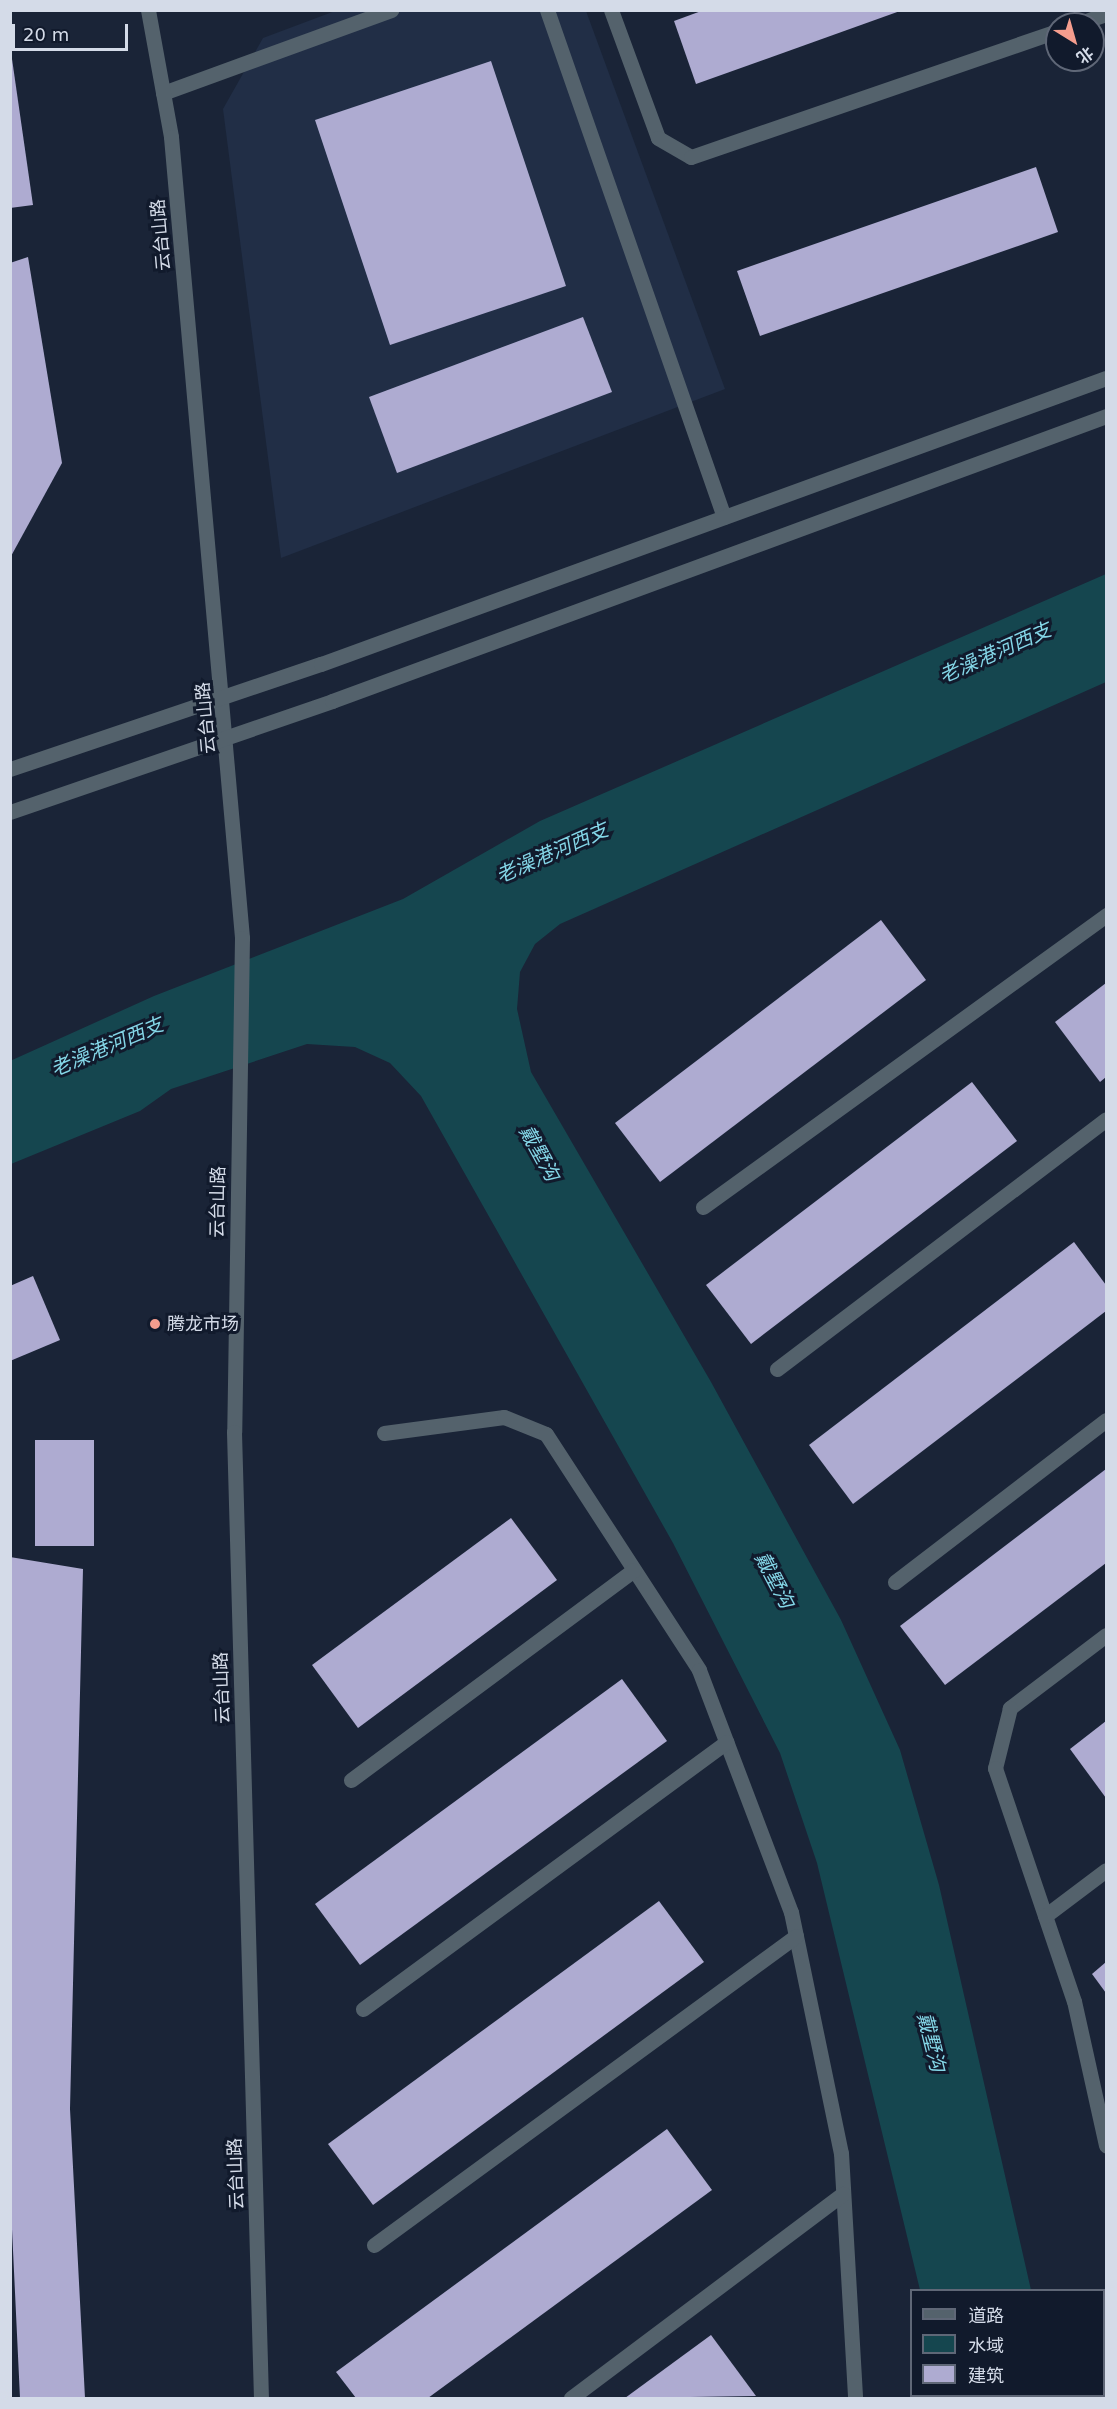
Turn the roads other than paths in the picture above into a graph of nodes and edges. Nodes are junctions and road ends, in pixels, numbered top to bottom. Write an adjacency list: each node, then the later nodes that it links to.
1 (148, 10): 6 (street, 云台山路)
2 (392, 10): 6 (street)
3 (547, 10): 9 (street)
4 (611, 10): 5 (street)
5 (1045, 35)
6 (163, 93): 10 (street, 云台山路)
7 (1107, 378): 9 (street)
8 (1107, 416): 11 (street)
9 (724, 517): 10 (street)
10 (224, 697): 11 (street, 云台山路); 12 (street)
11 (227, 738): 13 (street); 32 (street, 云台山路)
12 (10, 769)
13 (10, 812)
14 (1107, 915): 16 (street)
15 (1107, 1119): 17 (street)
16 (703, 1207)
17 (777, 1369)
18 (1107, 1420): 21 (street)
19 (384, 1434): 20 (street)
20 (634, 1570): 23 (street); 24 (street)
21 (895, 1582)
22 (1107, 1635): 26 (street)
23 (726, 1742): 27 (street); 28 (street)
24 (351, 1780)
25 (1107, 1870): 26 (street)
26 (1045, 1916): 29 (street)
27 (796, 1936): 30 (street); 31 (street)
28 (363, 2008)
29 (1107, 2145)
30 (843, 2193): 33 (street); 34 (street)
31 (374, 2245)
32 (261, 2398)
33 (572, 2398)
34 (855, 2398)

